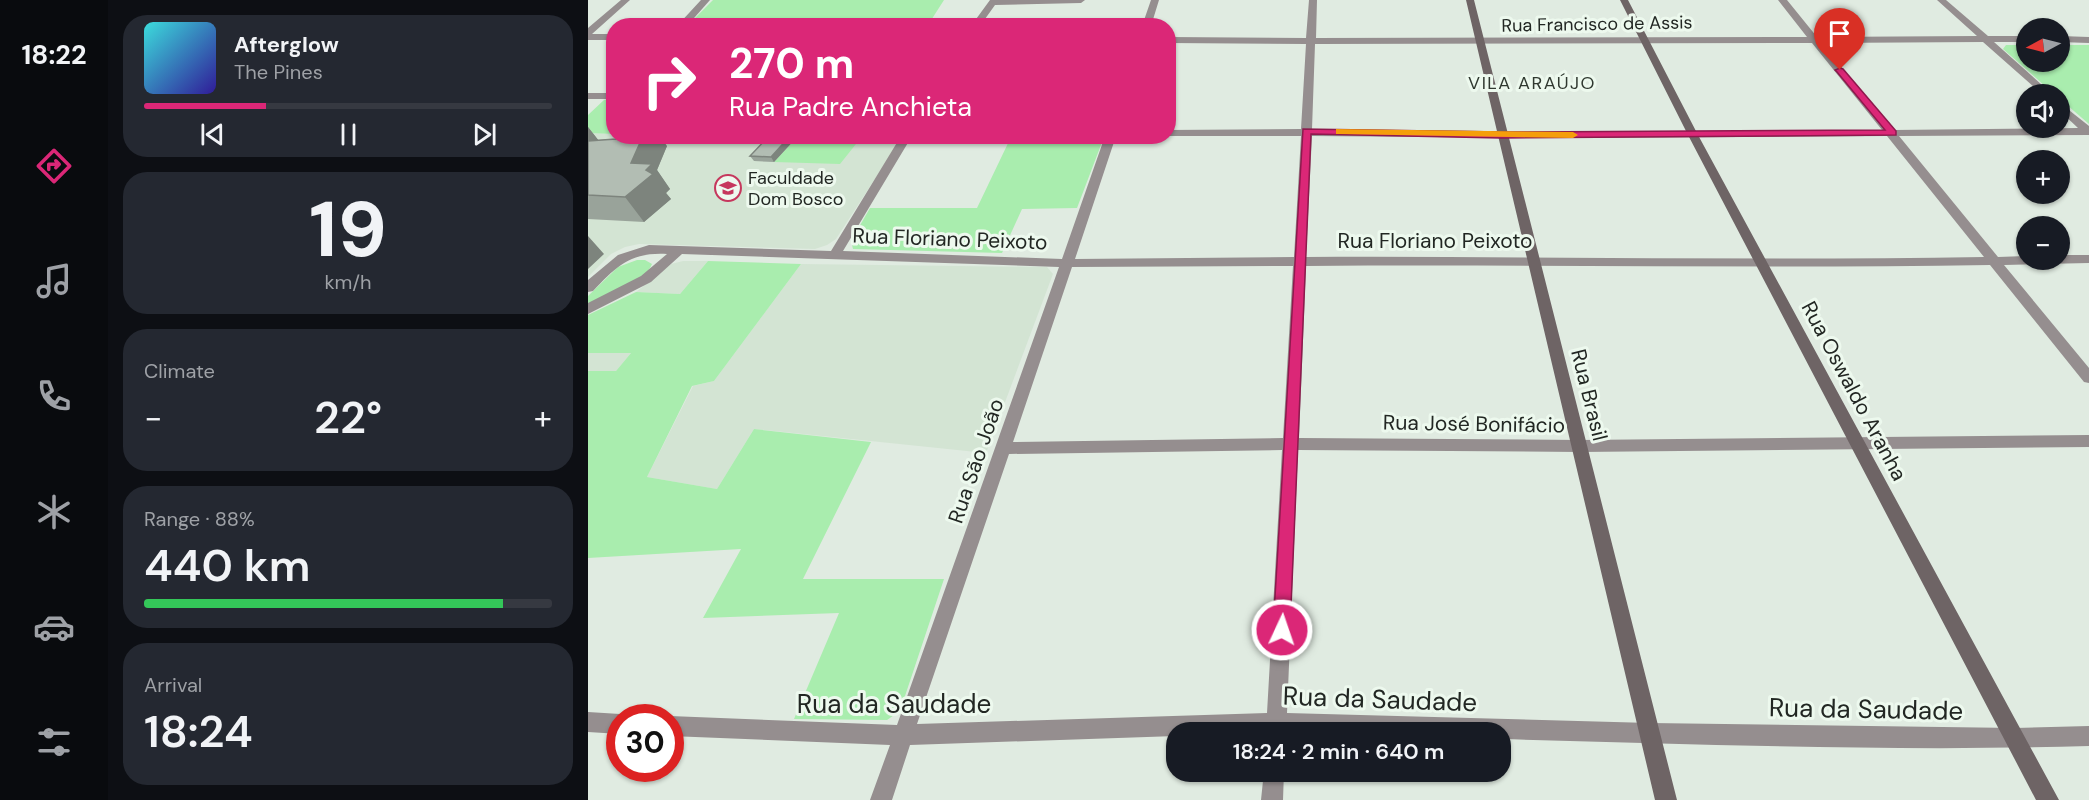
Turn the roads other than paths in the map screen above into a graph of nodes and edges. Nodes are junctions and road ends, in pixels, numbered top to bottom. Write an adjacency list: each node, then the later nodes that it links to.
1 (626, 0): 12 (street)
2 (706, 0): 13 (street)
3 (1081, 0): 10 (street)
4 (1155, 0): 15 (street)
5 (1313, 0): 24 (street)
6 (1470, 0): 26 (street, Rua Brasil)
7 (1624, 0): 18 (street, Rua Oswaldo Aranha)
8 (1782, 0): 19 (street)
9 (1941, 0): 20 (street)
10 (993, 1): 14 (street)
11 (606, 18): 16 (street)
12 (606, 18)
13 (689, 18)
14 (981, 18)
15 (1149, 18)
16 (588, 35): 17 (street)
17 (606, 36)
18 (1644, 39): 19 (street, Rua Francisco de Assis); 26 (street, Rua Francisco de Assis); 36 (street, Rua Oswaldo Aranha)
19 (1813, 39): 20 (street, Rua Francisco de Assis); 34 (street)
20 (1985, 39): 21 (street, Rua Francisco de Assis); 27 (street)
21 (2016, 39)
22 (2070, 39): 25 (street)
23 (1176, 40): 24 (street, Rua Francisco de Assis)
24 (1311, 40): 26 (street, Rua Francisco de Assis); 31 (street)
25 (2089, 40)
26 (1481, 42): 35 (street, Rua Brasil)
27 (2036, 84)
28 (588, 96): 29 (street)
29 (606, 96)
30 (2070, 115): 32 (street)
31 (1307, 131): 33 (street); 35 (street); 45 (street)
32 (2089, 132): 34 (street)
33 (1176, 133)
34 (1892, 133): 36 (street); 44 (street)
35 (1501, 135): 36 (street); 42 (street, Rua Brasil)
36 (1693, 135): 43 (street, Rua Oswaldo Aranha)
37 (902, 144): 40 (street)
38 (1108, 144): 46 (street, Rua São João)
39 (678, 251): 40 (street, Rua Floriano Peixoto); 47 (street, Rua Floriano Peixoto); 48 (street)
40 (835, 255): 46 (street, Rua Floriano Peixoto)
41 (2089, 259): 44 (street, Rua Floriano Peixoto)
42 (1535, 260): 43 (street, Rua Floriano Peixoto); 45 (street, Rua Floriano Peixoto); 53 (street, Rua Brasil)
43 (1761, 261): 44 (street, Rua Floriano Peixoto); 52 (street, Rua Oswaldo Aranha)
44 (1993, 261): 49 (street)
45 (1301, 262): 46 (street, Rua Floriano Peixoto); 51 (street)
46 (1068, 263): 54 (street, Rua São João)
47 (588, 288)
48 (588, 309)
49 (2089, 378)
50 (2089, 441): 52 (street, Rua José Bonifácio)
51 (1292, 444): 53 (street, Rua José Bonifácio); 54 (street, Rua José Bonifácio); 56 (street)
52 (1858, 444): 53 (street, Rua José Bonifácio); 64 (street, Rua Oswaldo Aranha)
53 (1580, 446): 61 (street, Rua Brasil)
54 (1003, 448): 62 (street, Rua São João)
55 (588, 722): 57 (street)
56 (1276, 722)
57 (606, 723)
58 (684, 727): 62 (street, Rua da Saudade)
59 (1166, 729): 62 (street, Rua da Saudade)
60 (1511, 731): 61 (street, Rua da Saudade)
61 (1650, 734): 64 (street, Rua da Saudade); 68 (street, Rua Brasil)
62 (903, 735): 66 (street, Rua São João)
63 (2089, 736): 64 (street, Rua da Saudade)
64 (2015, 738): 69 (street, Rua Oswaldo Aranha)
65 (1273, 782): 67 (street)
66 (881, 800)
67 (1272, 800)
68 (1666, 800)
69 (2048, 800)

